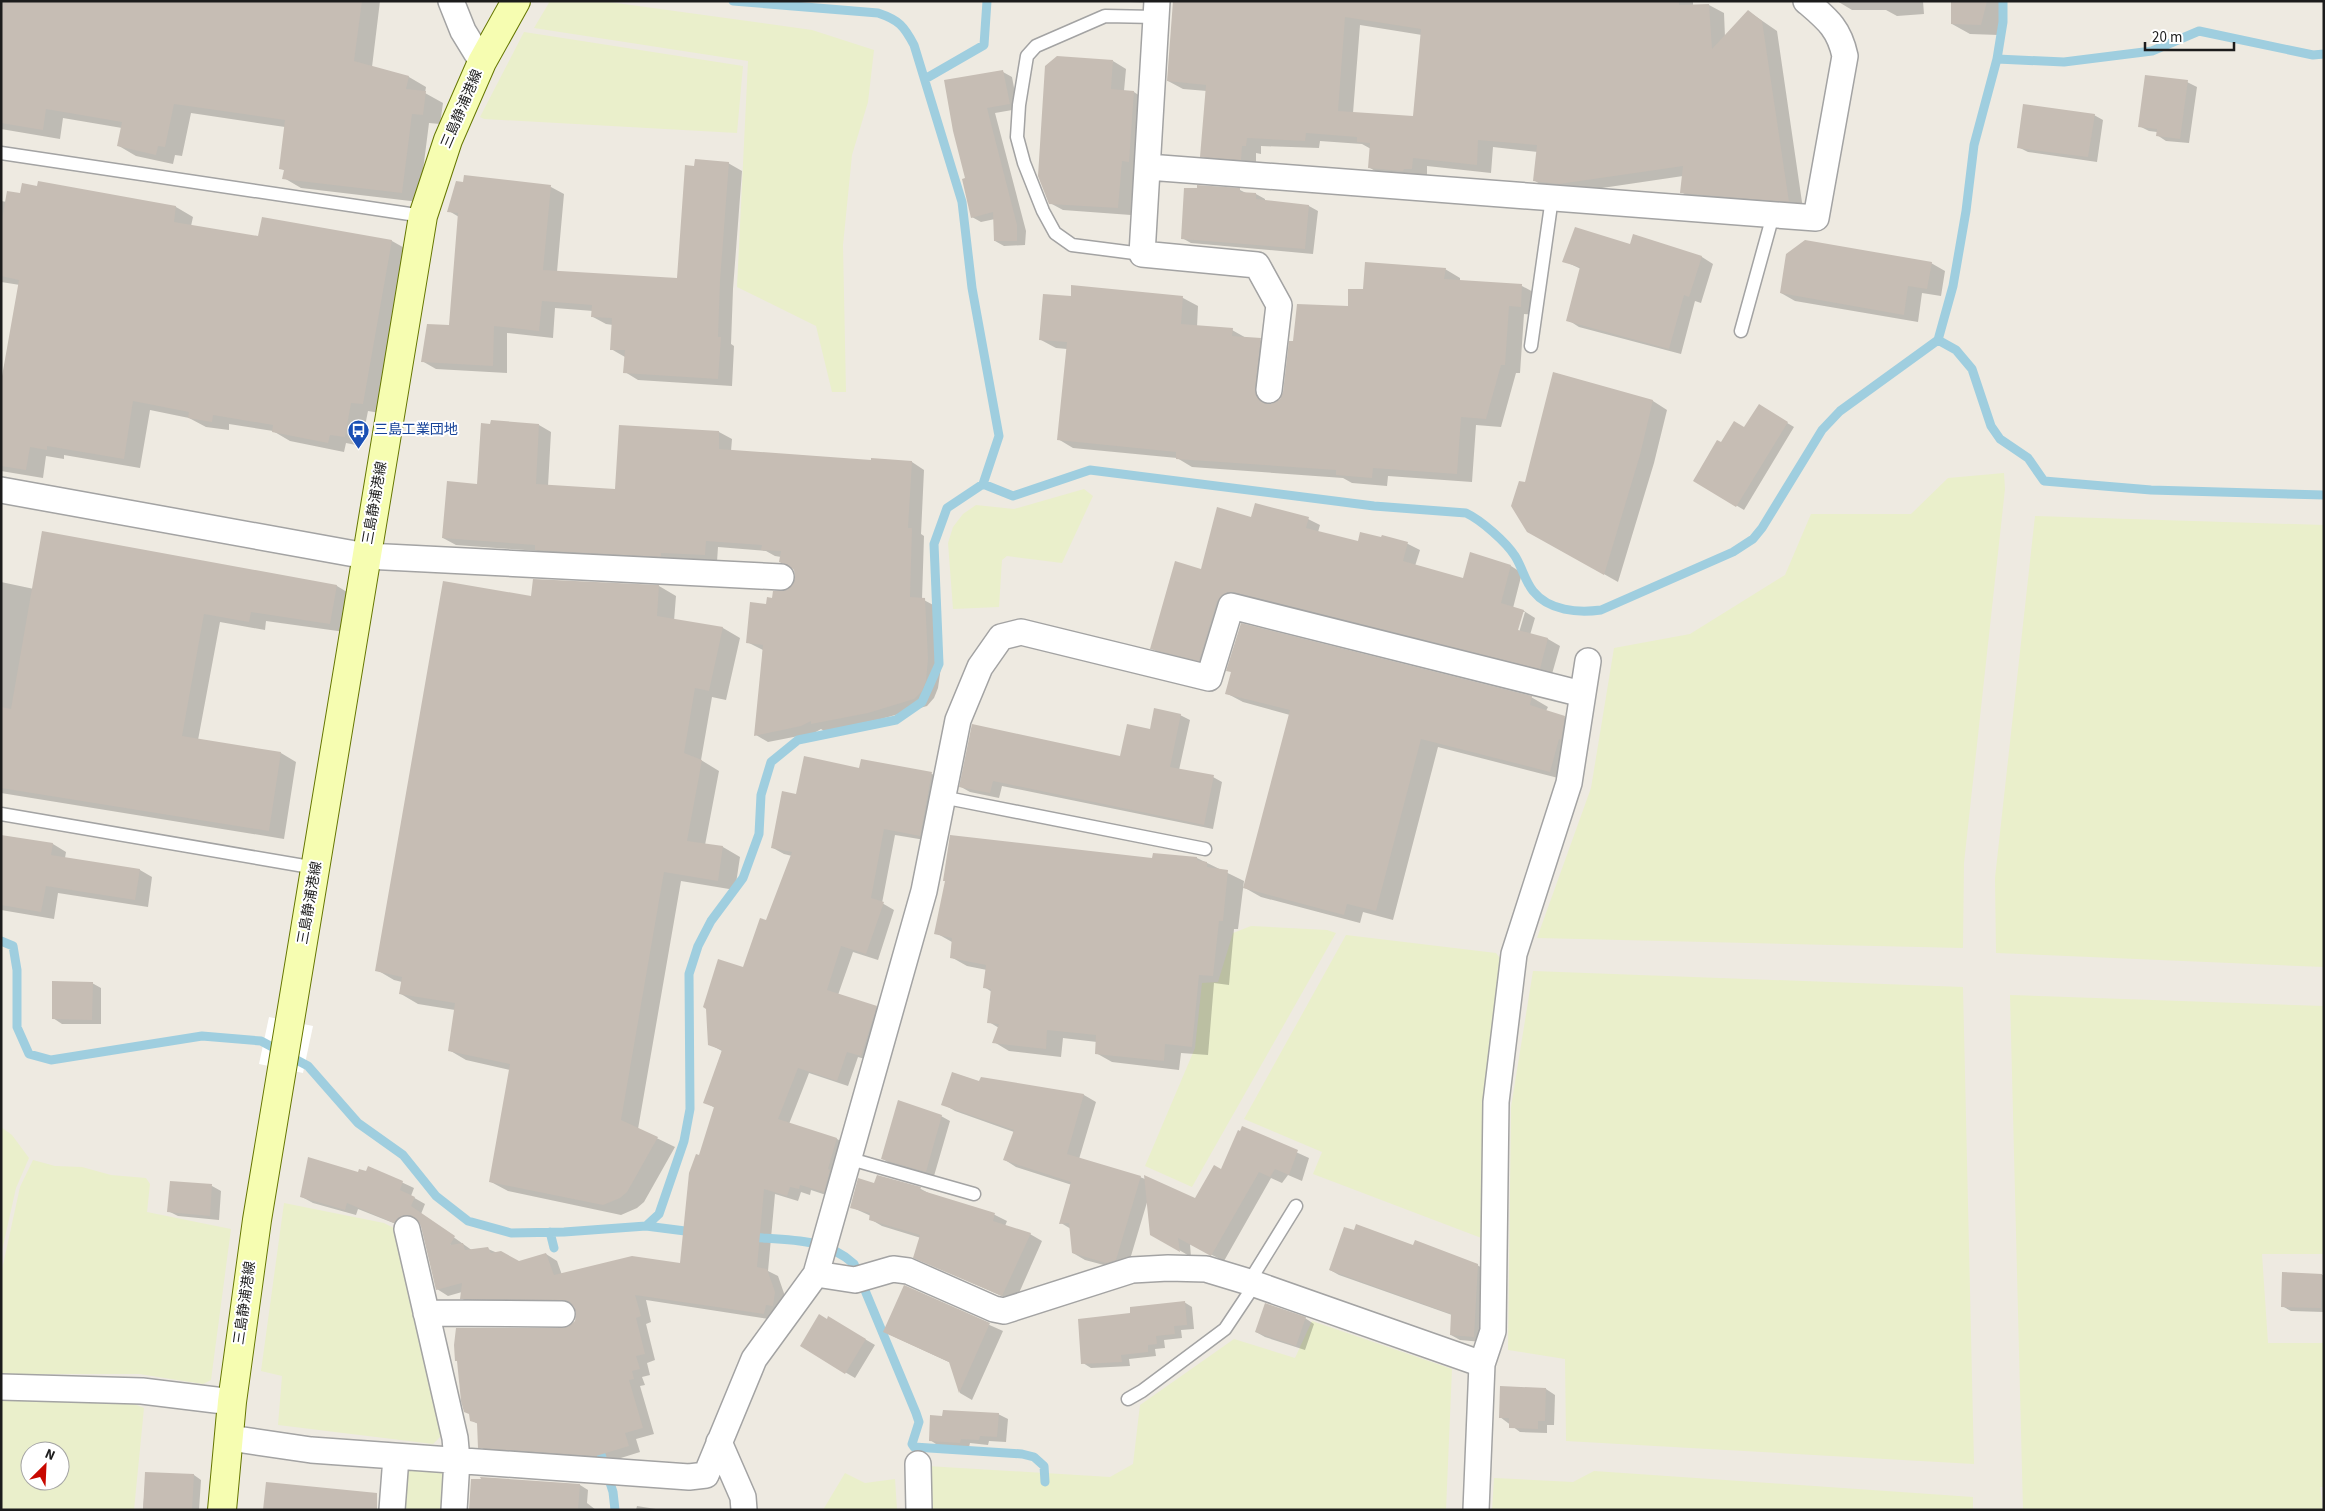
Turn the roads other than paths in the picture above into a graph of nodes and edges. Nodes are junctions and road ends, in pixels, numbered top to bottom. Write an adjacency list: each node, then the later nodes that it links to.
1 (450, 1): 5 (street)
2 (516, 1): 5 (main road, 三島静浦港線)
3 (1806, 1): 9 (street)
4 (1156, 9): 7 (street); 11 (lane)
5 (482, 62): 10 (main road, 三島静浦港線)
6 (1, 153): 10 (lane)
7 (1148, 167): 8 (street); 11 (street)
8 (1552, 198): 9 (street); 13 (lane)
9 (1773, 215): 12 (lane)
10 (423, 216): 16 (main road, 三島静浦港線)
11 (1142, 254): 14 (street)
12 (1741, 331)
13 (1531, 346)
14 (1269, 390)
15 (1, 490): 16 (street)
16 (366, 556): 17 (street); 23 (main road, 三島静浦港線)
17 (781, 578)
18 (1588, 661): 19 (street)
19 (1582, 694): 20 (street); 32 (street)
20 (942, 797): 22 (lane); 24 (street)
21 (1, 814): 23 (lane)
22 (1205, 849)
23 (316, 868): 35 (main road, 三島静浦港線)
24 (847, 1158): 25 (lane); 28 (street)
25 (974, 1194)
26 (1296, 1206): 29 (lane)
27 (407, 1229): 30 (street)
28 (816, 1274): 29 (street); 37 (street)
29 (1252, 1283): 32 (street); 34 (lane)
30 (426, 1313): 31 (street); 39 (street)
31 (562, 1314)
32 (1482, 1364): 46 (street)
33 (1, 1387): 35 (street)
34 (1128, 1399)
35 (232, 1402): 36 (main road, 三島静浦港線)
36 (230, 1438): 38 (street); 41 (main road, 三島静浦港線)
37 (719, 1442): 39 (street); 44 (street)
38 (396, 1457): 39 (street); 42 (street)
39 (457, 1460): 43 (street)
40 (918, 1464): 45 (street)
41 (222, 1510)
42 (392, 1510)
43 (454, 1510)
44 (744, 1510)
45 (918, 1510)
46 (1476, 1510)

